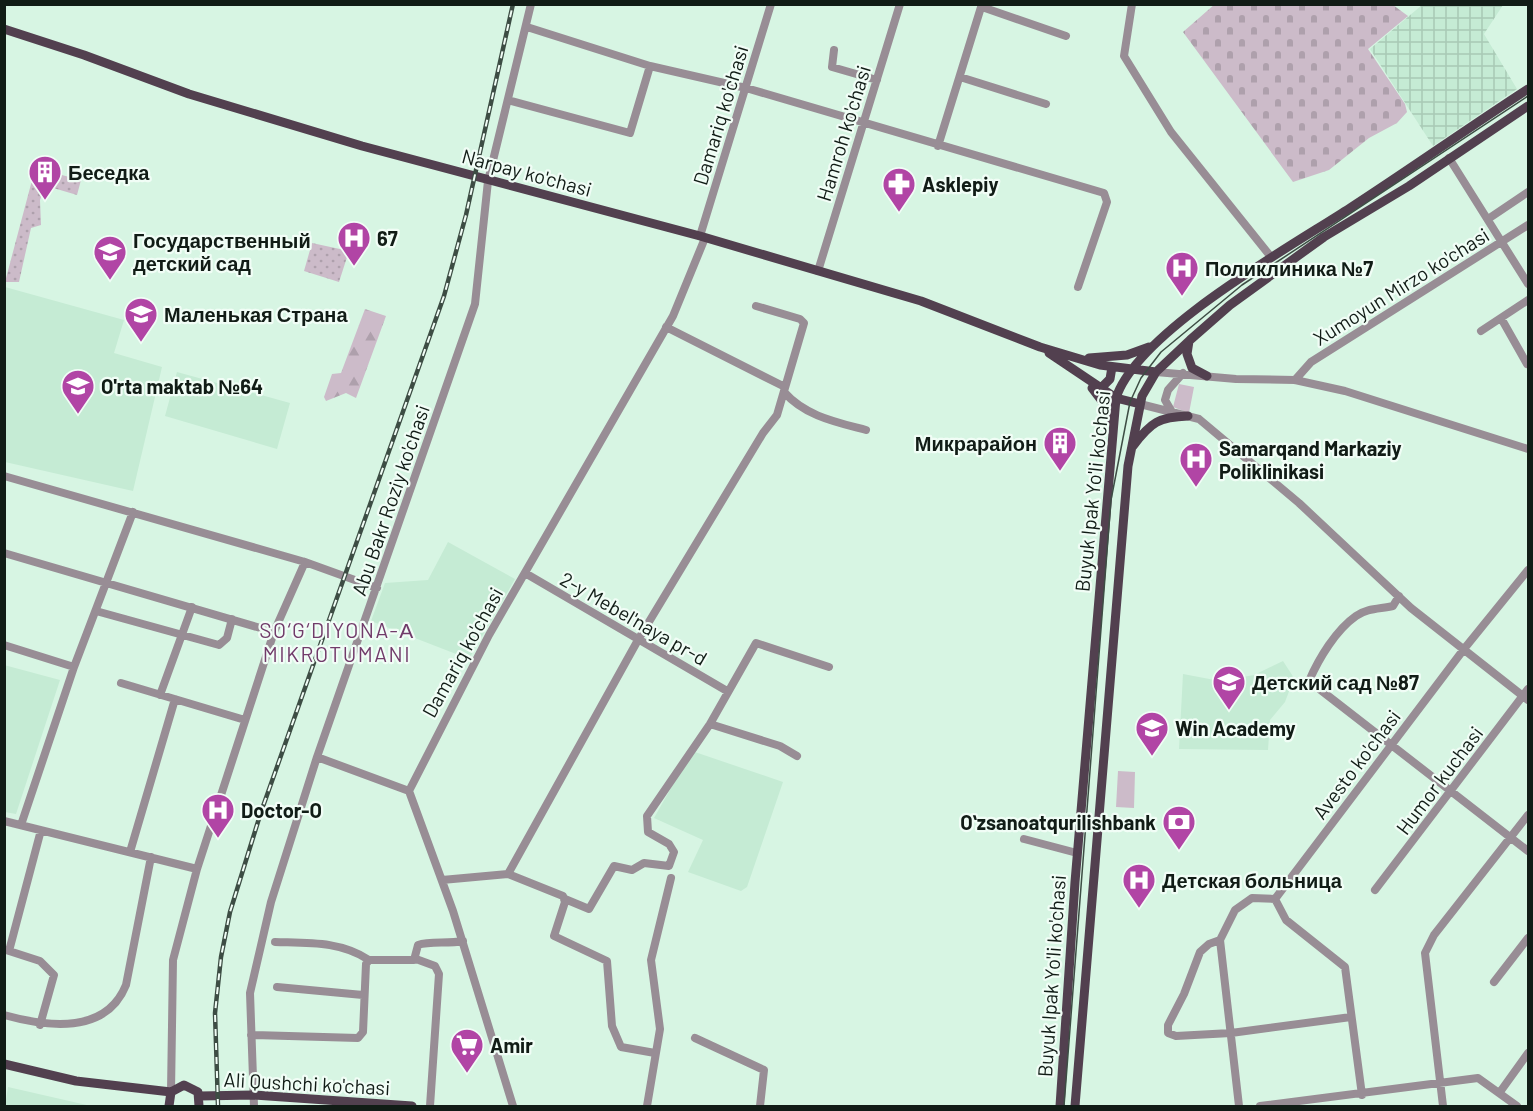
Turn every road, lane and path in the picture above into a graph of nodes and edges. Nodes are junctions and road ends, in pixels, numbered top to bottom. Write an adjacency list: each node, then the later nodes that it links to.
1 (531, 4): 6 (street, Abu Bakr Roziy ko'chasi)
2 (771, 4): 13 (street, Damariq ko'chasi)
3 (900, 4): 12 (street, Hamroh ko'chasi)
4 (1131, 4): 27 (street)
5 (982, 6): 8 (street); 11 (street)
6 (526, 27): 10 (street); 15 (street, Abu Bakr Roziy ko'chasi)
7 (4, 29): 21 (main road, Narpay ko'chasi)
8 (1066, 36)
9 (834, 50): 12 (street)
10 (650, 66): 13 (street); 15 (street)
11 (960, 77): 16 (street); 19 (street)
12 (877, 80): 18 (street, Hamroh ko'chasi)
13 (746, 88): 18 (street); 25 (street, Damariq ko'chasi)
14 (1528, 88): 27 (main road, Buyuk Ipak Yo'li ko'chasi)
15 (508, 100): 21 (street, Abu Bakr Roziy ko'chasi)
16 (1046, 104)
17 (1528, 106): 20 (main road, Buyuk Ipak Yo'li ko'chasi)
18 (864, 121): 19 (street); 28 (street, Hamroh ko'chasi)
19 (938, 146): 30 (street)
20 (1449, 158): 23 (street); 36 (main road, Buyuk Ipak Yo'li ko'chasi)
21 (488, 181): 25 (main road, Narpay ko'chasi); 65 (street, Abu Bakr Roziy ko'chasi)
22 (1528, 192): 23 (street)
23 (1488, 219): 26 (street)
24 (1528, 225): 26 (street, Xumoyun Mirzo ko'chasi)
25 (702, 237): 28 (main road, Narpay ko'chasi); 34 (street, Damariq ko'chasi)
26 (1502, 242): 29 (street); 47 (street, Xumoyun Mirzo ko'chasi)
27 (1271, 257): 37 (main road, Buyuk Ipak Yo'li ko'chasi)
28 (818, 271): 38 (main road, Narpay ko'chasi)
29 (1528, 284)
30 (1078, 287)
31 (1528, 300): 33 (street)
32 (756, 306): 49 (street)
33 (1501, 318): 35 (street); 40 (street)
34 (666, 327): 49 (street); 63 (street, Damariq ko'chasi)
35 (1481, 331)
36 (1190, 340): 43 (main road, Buyuk Ipak Yo'li ko'chasi); 46 (main road)
37 (1156, 344): 39 (main road); 42 (main road, Buyuk Ipak Yo'li ko'chasi)
38 (1040, 347): 39 (main road, Narpay ko'chasi); 44 (main road, Narpay ko'chasi)
39 (1075, 358): 41 (main road, Narpay ko'chasi)
40 (1527, 364)
41 (1112, 367): 42 (main road, Narpay ko'chasi); 48 (main road)
42 (1130, 370): 43 (main road, Narpay ko'chasi); 50 (main road, Buyuk Ipak Yo'li ko'chasi)
43 (1156, 372): 45 (street); 51 (main road, Buyuk Ipak Yo'li ko'chasi)
44 (1077, 373): 48 (main road, Narpay ko'chasi); 54 (main road)
45 (1183, 373): 46 (street); 52 (street)
46 (1207, 376): 47 (street)
47 (1295, 380): 57 (street)
48 (1100, 389): 50 (main road, Narpay ko'chasi)
49 (784, 390): 55 (street); 72 (street)
50 (1116, 399): 51 (main road, Narpay ko'chasi); 54 (main road, Buyuk Ipak Yo'li ko'chasi)
51 (1140, 404): 52 (street); 56 (main road, Buyuk Ipak Yo'li ko'chasi)
52 (1172, 412): 53 (street)
53 (1188, 416): 56 (main road); 66 (street)
54 (1113, 427): 97 (main road, Buyuk Ipak Yo'li ko'chasi)
55 (866, 430)
56 (1132, 447): 139 (main road, Buyuk Ipak Yo'li ko'chasi)
57 (1528, 449)
58 (4, 476): 59 (street)
59 (133, 512): 61 (street); 64 (street)
60 (4, 553): 64 (street)
61 (305, 562): 65 (street); 70 (street)
62 (1528, 570): 74 (street, Avesto ko'chasi)
63 (525, 573): 72 (street, 2-y Mebel'naya pr-d); 87 (street, Damariq ko'chasi)
64 (108, 582): 67 (street); 68 (street)
65 (377, 588): 86 (street, Abu Bakr Roziy ko'chasi)
66 (1399, 596): 74 (street); 84 (street)
67 (192, 607): 69 (street); 71 (street)
68 (96, 611): 71 (street); 76 (street)
69 (231, 619): 70 (street); 71 (street)
70 (274, 632): 82 (street)
71 (182, 635): 79 (street)
72 (638, 640): 78 (street, 2-y Mebel'naya pr-d); 100 (street)
73 (4, 645): 76 (street)
74 (1464, 649): 80 (street); 84 (street, Avesto ko'chasi)
75 (829, 666): 78 (street)
76 (74, 667): 91 (street)
77 (121, 683): 79 (street)
78 (727, 691): 83 (street)
79 (160, 694): 81 (street)
80 (1527, 695): 88 (street, Humor kuchasi)
81 (175, 699): 82 (street); 95 (street)
82 (245, 720): 99 (street)
83 (710, 724): 85 (street); 104 (street)
84 (1392, 744): 88 (street); 105 (street, Avesto ko'chasi)
85 (797, 756)
86 (316, 757): 87 (street); 120 (street, Abu Bakr Roziy ko'chasi)
87 (409, 791): 102 (street)
88 (1450, 792): 93 (street); 103 (street, Humor kuchasi)
89 (1528, 815): 93 (street)
90 (4, 821): 91 (street)
91 (21, 825): 92 (street)
92 (41, 830): 95 (street); 110 (street)
93 (1511, 837): 96 (street); 125 (street)
94 (1024, 839): 97 (street)
95 (130, 852): 98 (street)
96 (1528, 852)
97 (1077, 853): 138 (main road, Buyuk Ipak Yo'li ko'chasi)
98 (151, 857): 99 (street); 118 (street)
99 (197, 869): 126 (street)
100 (508, 874): 102 (street); 104 (street)
101 (672, 878): 122 (street)
102 (442, 880): 108 (street)
103 (1375, 890)
104 (565, 899): 122 (street)
105 (1275, 899): 107 (street); 117 (street)
106 (1528, 938): 113 (street)
107 (1220, 940): 119 (street); 119 (street)
108 (463, 941): 111 (street); 135 (street)
109 (275, 942): 112 (street)
110 (7, 951): 118 (street)
111 (416, 959): 112 (street); 134 (street)
112 (369, 960): 115 (street)
113 (1494, 982)
114 (277, 987): 115 (street)
115 (363, 995): 120 (street)
116 (4, 1015): 118 (street)
117 (1351, 1017): 119 (street); 129 (street)
118 (40, 1025)
119 (1231, 1033): 140 (street)
120 (251, 1035): 128 (street, Abu Bakr Roziy ko'chasi)
121 (695, 1038): 137 (street)
122 (655, 1053): 136 (street)
123 (1528, 1053): 127 (street)
124 (4, 1064): 126 (main road, Ali Qushchi ko'chasi)
125 (1440, 1083): 127 (street); 129 (street); 142 (street)
126 (171, 1092): 130 (main road, Ali Qushchi ko'chasi); 131 (main road)
127 (1500, 1092): 143 (street)
128 (253, 1095): 130 (main road, Ali Qushchi ko'chasi); 132 (street, Abu Bakr Roziy ko'chasi); 133 (main road, Ali Qushchi ko'chasi)
129 (1362, 1095): 141 (street)
130 (199, 1101)
131 (169, 1107)
132 (254, 1107)
133 (412, 1107)
134 (430, 1107)
135 (513, 1107)
136 (647, 1107)
137 (760, 1107)
138 (1060, 1107)
139 (1075, 1107)
140 (1239, 1107)
141 (1260, 1107)
142 (1443, 1107)
143 (1517, 1107)

